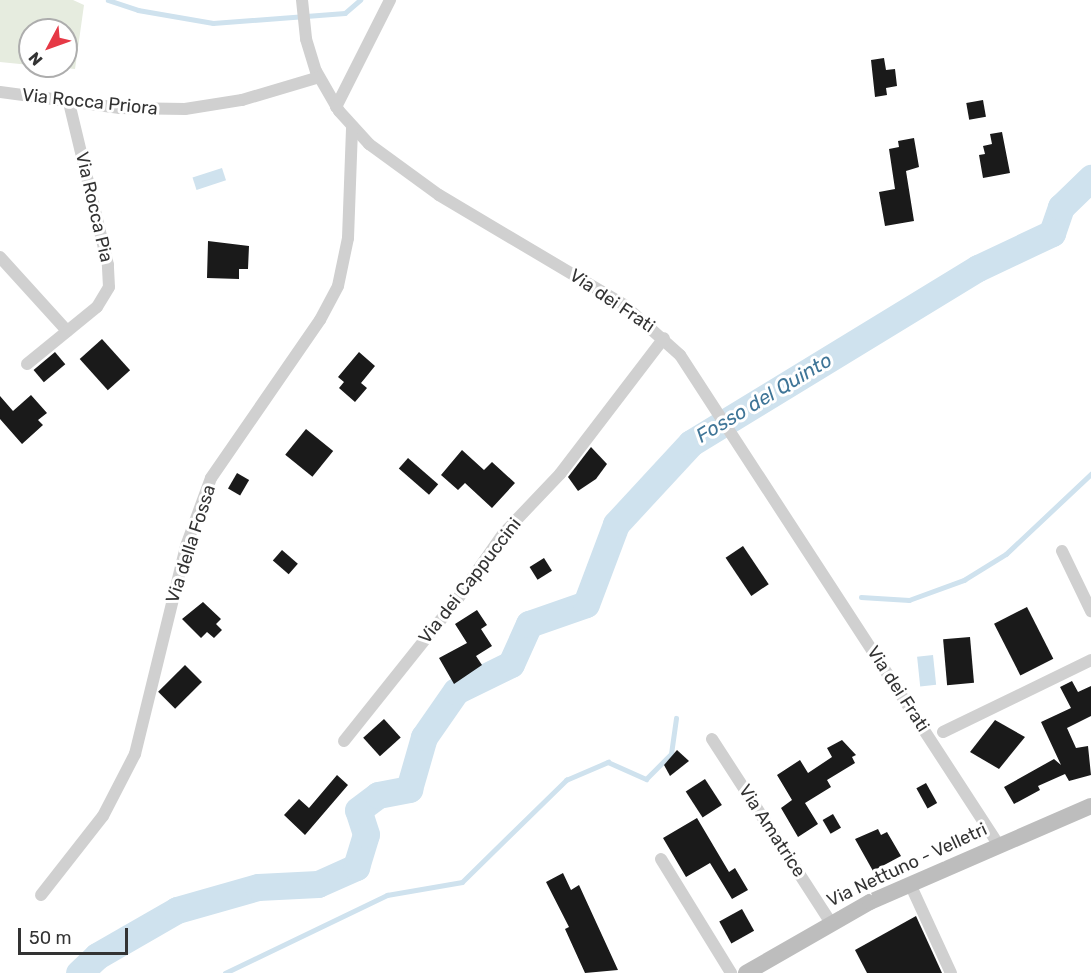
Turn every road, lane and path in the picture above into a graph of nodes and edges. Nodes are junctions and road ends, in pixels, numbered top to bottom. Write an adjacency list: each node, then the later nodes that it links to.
1 (302, 0): 3 (street, Via dei Frati)
2 (390, 0): 6 (street)
3 (319, 77): 5 (street, Via Rocca Priora); 6 (street, Via dei Frati)
4 (0, 92): 5 (street, Via Rocca Priora)
5 (69, 102): 9 (street, Via Rocca Pia)
6 (336, 106): 7 (street, Via dei Frati)
7 (352, 127): 10 (street, Via dei Frati); 22 (street, Via della Fossa)
8 (0, 257): 9 (street)
9 (68, 331): 11 (street, Via Rocca Pia)
10 (664, 338): 17 (street, Via dei Cappuccini); 19 (street, Via dei Frati)
11 (27, 364)
12 (1062, 551): 13 (street)
13 (1091, 611)
14 (1091, 660): 15 (street)
15 (943, 732)
16 (712, 739): 23 (street, Via Amatrice)
17 (344, 741)
18 (1091, 806): 19 (main road, Via Nettuno - Velletri)
19 (998, 844): 21 (main road, Via Nettuno - Velletri)
20 (661, 860): 24 (street)
21 (910, 884): 23 (main road, Via Nettuno - Velletri); 26 (street)
22 (41, 896)
23 (831, 922): 25 (main road, Via Nettuno - Velletri)
24 (731, 973)
25 (746, 973)
26 (951, 973)

